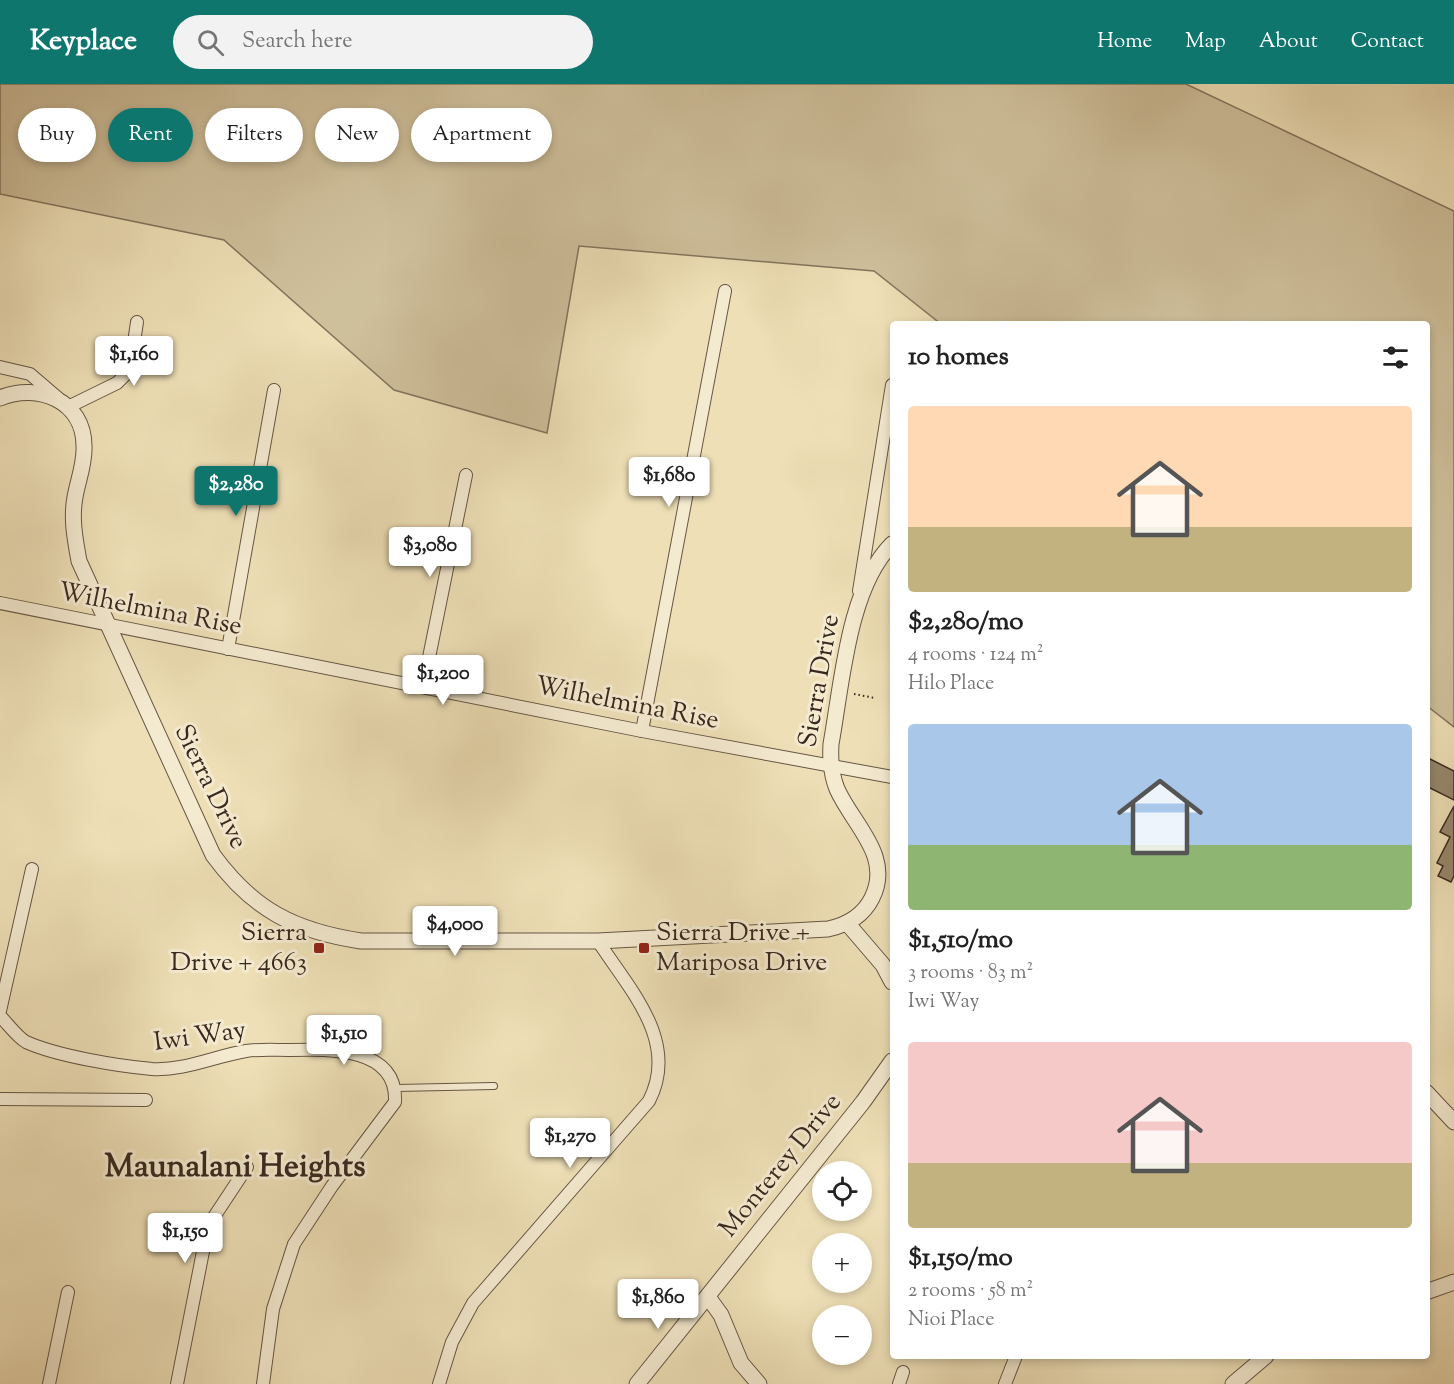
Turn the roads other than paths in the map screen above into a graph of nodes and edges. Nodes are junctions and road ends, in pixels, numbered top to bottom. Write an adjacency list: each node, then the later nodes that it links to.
1 (725, 291): 15 (street)
2 (137, 322): 7 (street)
3 (0, 367): 7 (street)
4 (274, 390): 13 (street)
5 (890, 397): 11 (street)
6 (0, 398): 7 (street)
7 (65, 404): 12 (street, Sierra Drive)
8 (466, 475): 14 (street)
9 (890, 547): 11 (street, Sierra Drive)
10 (0, 603): 12 (street, Wilhelmina Rise)
11 (854, 622): 16 (street, Sierra Drive)
12 (107, 625): 13 (street, Wilhelmina Rise); 20 (street, Sierra Drive)
13 (228, 649): 14 (street, Wilhelmina Rise)
14 (423, 687): 15 (street, Wilhelmina Rise)
15 (642, 731): 16 (street, Wilhelmina Rise)
16 (830, 764): 17 (street, Wilhelmina Rise); 19 (street, Sierra Drive)
17 (890, 777)
18 (32, 869): 22 (street)
19 (847, 923): 20 (street, Sierra Drive); 21 (street)
20 (598, 941): 42 (street)
21 (890, 978)
22 (0, 1011)
23 (0, 1016): 26 (street, Iwi Way)
24 (890, 1064): 35 (street, Monterey Drive)
25 (494, 1086): 26 (lane)
26 (396, 1088): 41 (street)
27 (1430, 1096): 30 (street)
28 (0, 1099): 29 (street)
29 (147, 1100)
30 (1454, 1122)
31 (247, 1167): 40 (street)
32 (1454, 1282): 33 (street)
33 (1430, 1291)
34 (68, 1292): 39 (street)
35 (708, 1297): 43 (street, Monterey Drive); 44 (street)
36 (1015, 1359): 46 (street)
37 (1262, 1359): 47 (street)
38 (903, 1371): 45 (street)
39 (49, 1384)
40 (177, 1384)
41 (263, 1384)
42 (439, 1384)
43 (637, 1384)
44 (759, 1384)
45 (899, 1384)
46 (1005, 1384)
47 (1233, 1384)

